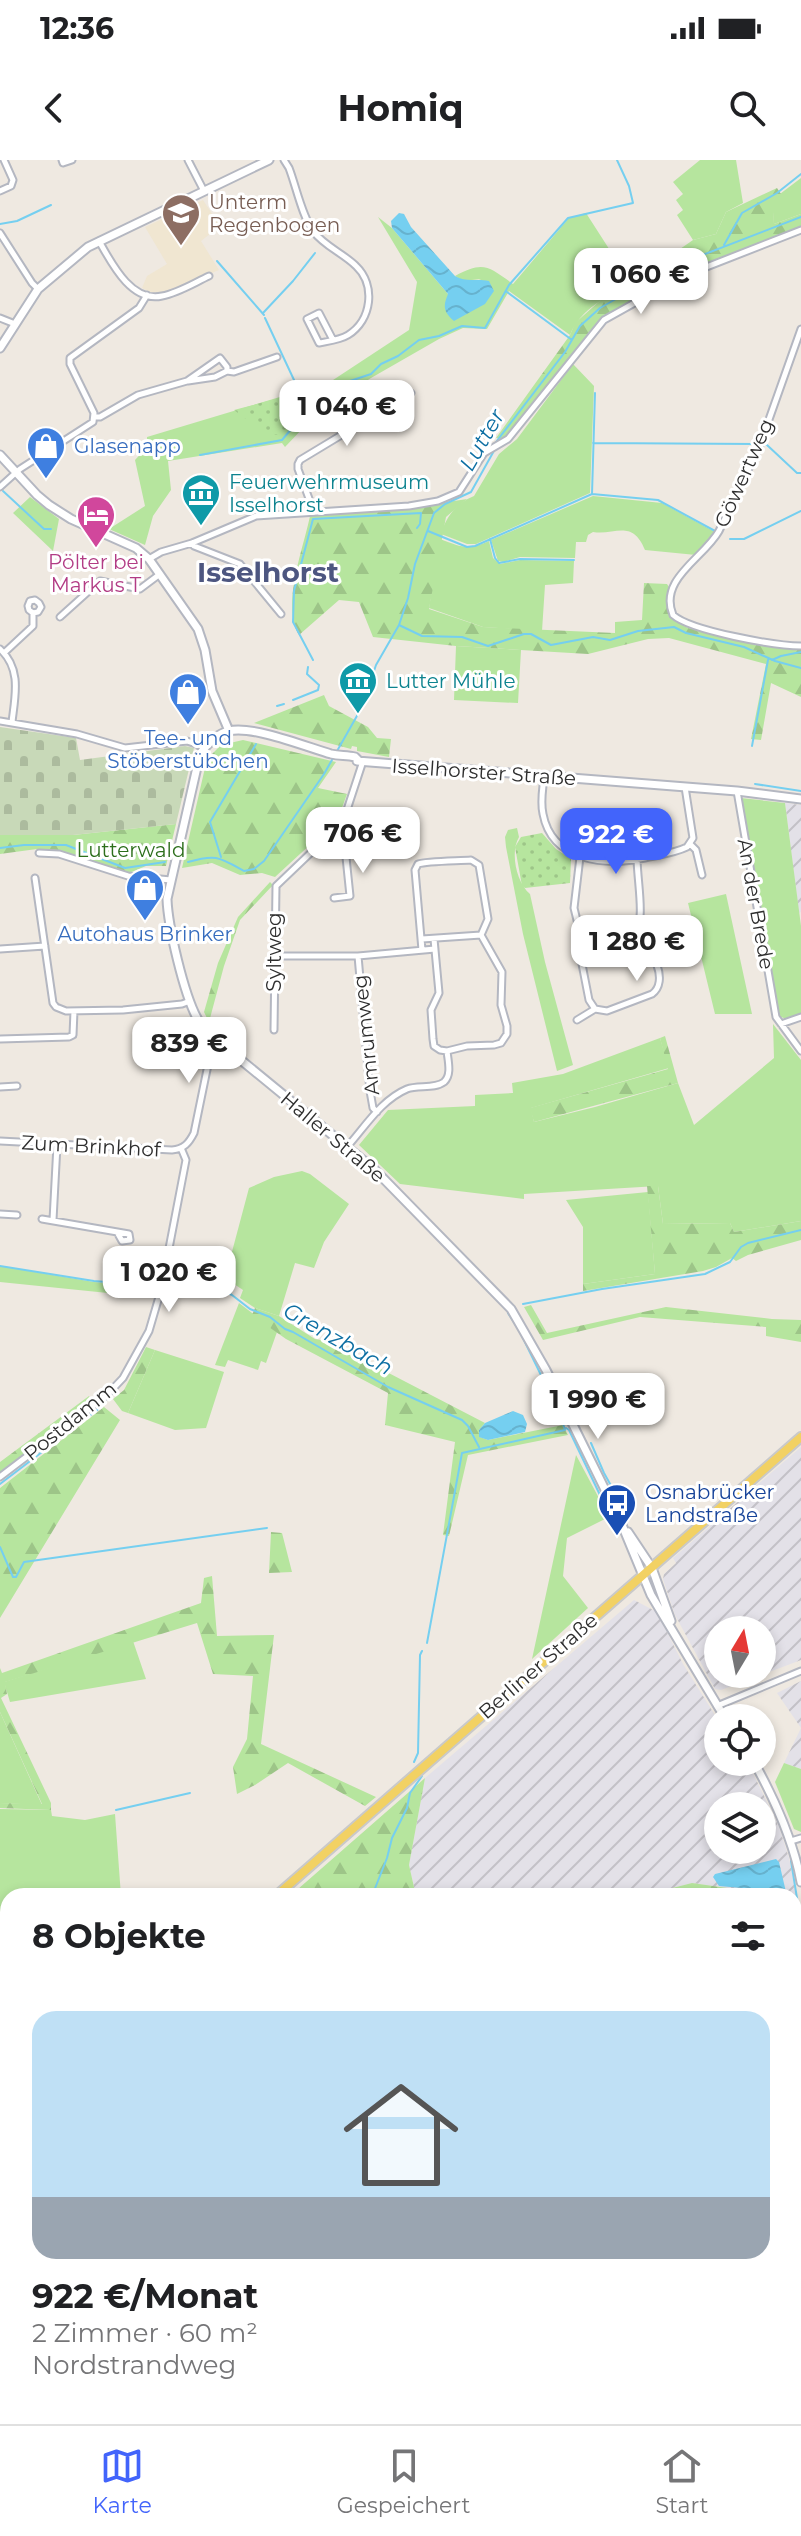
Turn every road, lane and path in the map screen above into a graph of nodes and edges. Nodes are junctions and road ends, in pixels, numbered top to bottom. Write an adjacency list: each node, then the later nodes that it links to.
1 (4, 160): 7 (street)
2 (62, 160): 3 (street)
3 (72, 160)
4 (188, 160): 8 (street)
5 (269, 160): 8 (street)
6 (284, 160): 18 (street)
7 (0, 191)
8 (204, 191): 11 (street)
9 (801, 230): 28 (street)
10 (0, 233): 13 (street)
11 (99, 241): 13 (street); 14 (street)
12 (209, 276): 14 (street)
13 (38, 289): 16 (street)
14 (147, 295): 24 (street)
15 (0, 318): 16 (street)
16 (15, 324): 19 (street)
17 (801, 329): 35 (street, Göwertweg)
18 (333, 340): 18 (street)
19 (0, 348)
20 (277, 357): 21 (street)
21 (227, 371): 22 (street); 22 (street)
22 (187, 381): 24 (street)
23 (411, 393): 28 (street)
24 (95, 417): 26 (street)
25 (0, 455): 26 (street)
26 (15, 472): 27 (street); 30 (street)
27 (0, 487)
28 (314, 512): 29 (street)
29 (192, 543): 30 (street); 33 (street)
30 (149, 559): 31 (street)
31 (160, 574): 34 (street); 39 (street)
32 (33, 613): 36 (street)
33 (281, 614)
34 (60, 617)
35 (801, 646)
36 (2, 651): 38 (street)
37 (0, 721): 38 (street)
38 (12, 722): 40 (street)
39 (229, 731): 40 (street); 41 (street, Isselhorster Straße)
40 (205, 747): 53 (street, Haller Straße)
41 (360, 761): 42 (street, Isselhorster Straße); 46 (street, Syltweg)
42 (544, 776): 43 (street, Isselhorster Straße); 49 (street)
43 (685, 787): 44 (street, Isselhorster Straße); 47 (street)
44 (737, 791): 45 (street, Isselhorster Straße); 71 (street, An der Brede)
45 (801, 799)
46 (337, 829): 54 (street); 64 (street, Syltweg)
47 (690, 844): 50 (street); 51 (street)
48 (39, 853): 53 (street)
49 (580, 857): 50 (street); 62 (street)
50 (637, 859): 58 (street)
51 (702, 875)
52 (35, 878): 59 (street)
53 (171, 880): 66 (street, Haller Straße)
54 (334, 898)
55 (481, 935): 56 (street); 57 (street); 75 (street)
56 (422, 939): 57 (street); 63 (street)
57 (434, 939): 61 (street)
58 (635, 942): 62 (street); 67 (street)
59 (45, 946): 60 (street); 68 (street)
60 (0, 949)
61 (435, 949): 63 (street); 75 (street)
62 (584, 949): 67 (street)
63 (422, 950): 65 (street)
64 (275, 956): 65 (street); 72 (street, Syltweg)
65 (358, 956): 79 (street, Amrumweg)
66 (190, 1001): 68 (street); 74 (street, Haller Straße)
67 (595, 1009): 70 (street)
68 (74, 1011): 73 (street)
69 (801, 1017): 71 (street)
70 (577, 1020)
71 (781, 1024): 76 (street)
72 (274, 1030)
73 (0, 1039)
74 (219, 1042): 82 (street, Postdamm); 83 (street, Haller Straße)
75 (447, 1051): 79 (street)
76 (801, 1051)
77 (17, 1086): 78 (street)
78 (0, 1087)
79 (377, 1112): 83 (street, Amrumweg)
80 (0, 1141): 81 (street, Zum Brinkhof)
81 (57, 1145): 82 (street, Zum Brinkhof); 87 (street)
82 (181, 1148): 90 (street, Postdamm)
83 (347, 1148): 91 (street, Haller Straße)
84 (0, 1214): 85 (street)
85 (17, 1215)
86 (42, 1219): 87 (street)
87 (53, 1220): 88 (street)
88 (116, 1231)
89 (801, 1437): 92 (main road, Berliner Straße)
90 (0, 1477)
91 (620, 1520): 92 (street, Haller Straße); 93 (street, Haller Straße)
92 (652, 1568): 93 (main road, Berliner Straße); 94 (street)
93 (642, 1577): 94 (street); 102 (main road, Berliner Straße)
94 (680, 1644): 96 (street)
95 (801, 1671): 97 (street)
96 (716, 1704)
97 (722, 1704)
98 (762, 1776): 100 (street)
99 (801, 1838): 100 (street)
100 (791, 1841): 101 (street)
101 (801, 1882)
102 (285, 1888)

